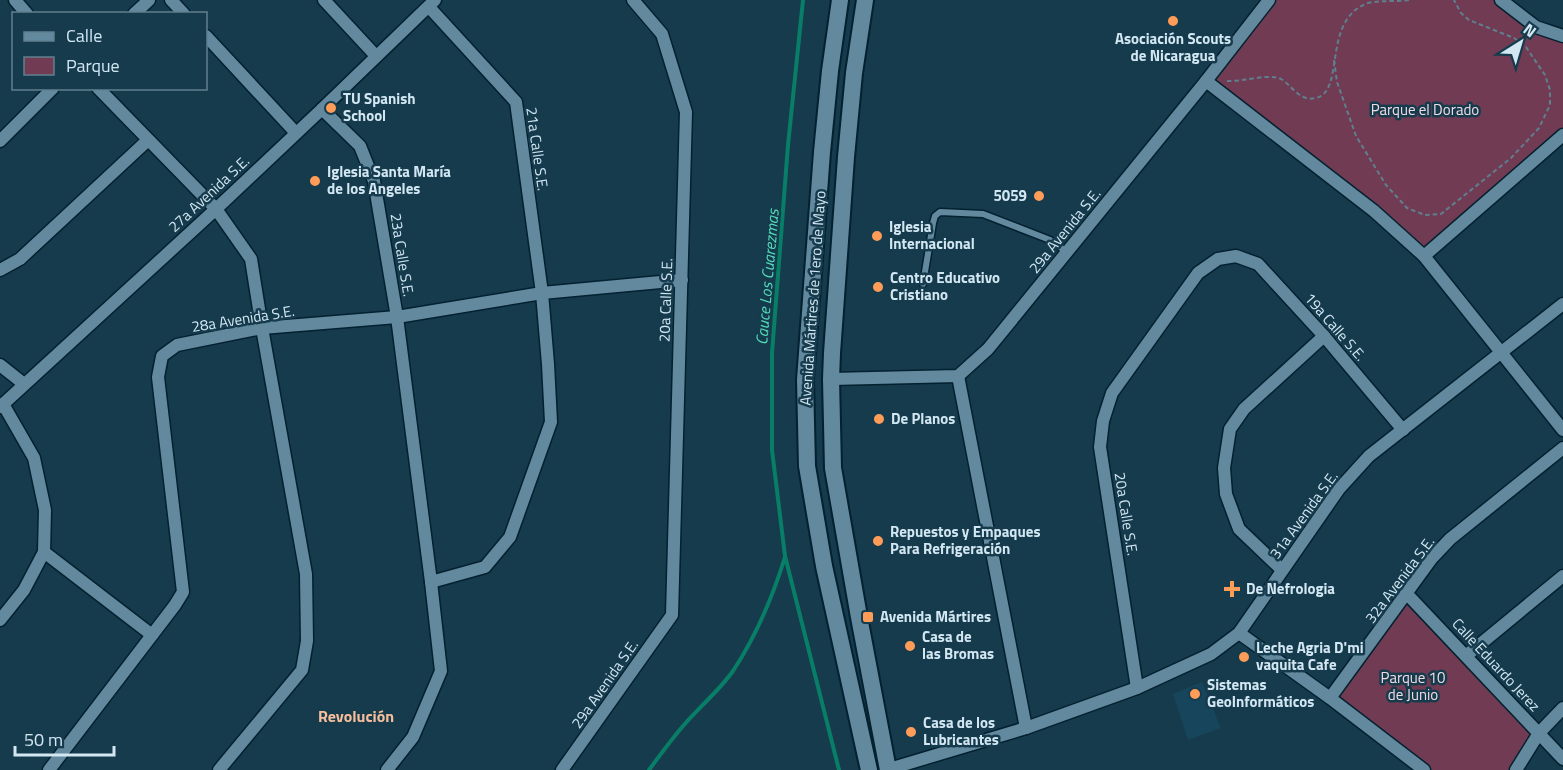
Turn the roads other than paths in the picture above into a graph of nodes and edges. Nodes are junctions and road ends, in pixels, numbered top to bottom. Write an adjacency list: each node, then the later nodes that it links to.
1 (15, 0): 11 (street)
2 (149, 0): 12 (street)
3 (171, 0): 13 (street)
4 (324, 0): 16 (street)
5 (633, 0): 32 (street, 20a Calle S.E.)
6 (840, 0): 17 (main road, Avenida Mártires de 1ero de Mayo)
7 (865, 0): 18 (main road, Avenida Mártires de 1ero de Mayo)
8 (1269, 0): 19 (street, 29a Avenida S.E.)
9 (1501, 0): 14 (street)
10 (432, 3): 16 (street, 27a Avenida S.E.); 34 (street, 21a Calle S.E.)
11 (25, 12)
12 (136, 12)
13 (182, 12)
14 (1563, 36)
15 (207, 37): 23 (street)
16 (376, 56): 22 (street, 27a Avenida S.E.)
17 (830, 71): 18 (main road); 68 (main road, Avenida Mártires de 1ero de Mayo)
18 (854, 73): 42 (main road, Avenida Mártires de 1ero de Mayo)
19 (1206, 81): 28 (street, 29a Avenida S.E.); 30 (street)
20 (51, 90): 26 (street)
21 (100, 90): 25 (street)
22 (322, 109): 23 (street, 27a Avenida S.E.); 36 (street, 23a Calle S.E.)
23 (296, 133): 27 (street, 27a Avenida S.E.)
24 (1563, 135): 30 (street)
25 (148, 140): 27 (street); 31 (street)
26 (0, 141)
27 (216, 209): 37 (street); 43 (street, 27a Avenida S.E.)
28 (1067, 252): 33 (lane); 41 (street, 29a Avenida S.E.)
29 (1236, 256): 38 (street, 19a Calle S.E.); 58 (street, 20a Calle S.E.)
30 (1424, 256): 39 (street)
31 (0, 270)
32 (682, 280): 34 (street, 28a Avenida S.E.); 53 (street, 20a Calle S.E.)
33 (923, 284)
34 (542, 292): 36 (street, 28a Avenida S.E.); 51 (street, 21a Calle S.E.)
35 (1563, 304): 39 (street, 31a Avenida S.E.)
36 (397, 317): 37 (street, 28a Avenida S.E.); 51 (street, 23a Calle S.E.)
37 (262, 328): 56 (street, 28a Avenida S.E.); 65 (street)
38 (1324, 336): 45 (street, 19a Calle S.E.); 49 (street)
39 (1501, 353): 45 (street, 31a Avenida S.E.); 46 (street)
40 (0, 365): 43 (street)
41 (958, 376): 42 (street); 61 (street)
42 (831, 379): 69 (main road, Avenida Mártires de 1ero de Mayo)
43 (24, 384): 44 (street, 27a Avenida S.E.)
44 (1, 406): 48 (street)
45 (1403, 430): 49 (street, 31a Avenida S.E.)
46 (1563, 430)
47 (1563, 448): 52 (street, 32a Avenida S.E.)
48 (44, 552): 54 (street); 56 (street)
49 (1282, 570): 55 (street, 31a Avenida S.E.)
50 (1563, 576): 57 (street)
51 (431, 582): 66 (street, 23a Calle S.E.)
52 (1407, 594): 57 (street, Calle Eduardo Jerez); 59 (street, 32a Avenida S.E.)
53 (672, 615): 67 (street, 29a Avenida S.E.)
54 (0, 620)
55 (1239, 633): 58 (street, 31a Avenida S.E.); 59 (street)
56 (152, 635): 64 (street, 28a Avenida S.E.)
57 (1467, 655): 62 (street, Calle Eduardo Jerez)
58 (1137, 688): 61 (street, 31a Avenida S.E.)
59 (1330, 698): 70 (street)
60 (1563, 708): 62 (street)
61 (1026, 728): 69 (street, 31a Avenida S.E.)
62 (1539, 733): 63 (street, Calle Eduardo Jerez); 71 (street)
63 (1563, 759)
64 (49, 770)
65 (219, 770)
66 (387, 770)
67 (562, 770)
68 (869, 770)
69 (887, 770)
70 (1424, 770)
71 (1516, 770)

